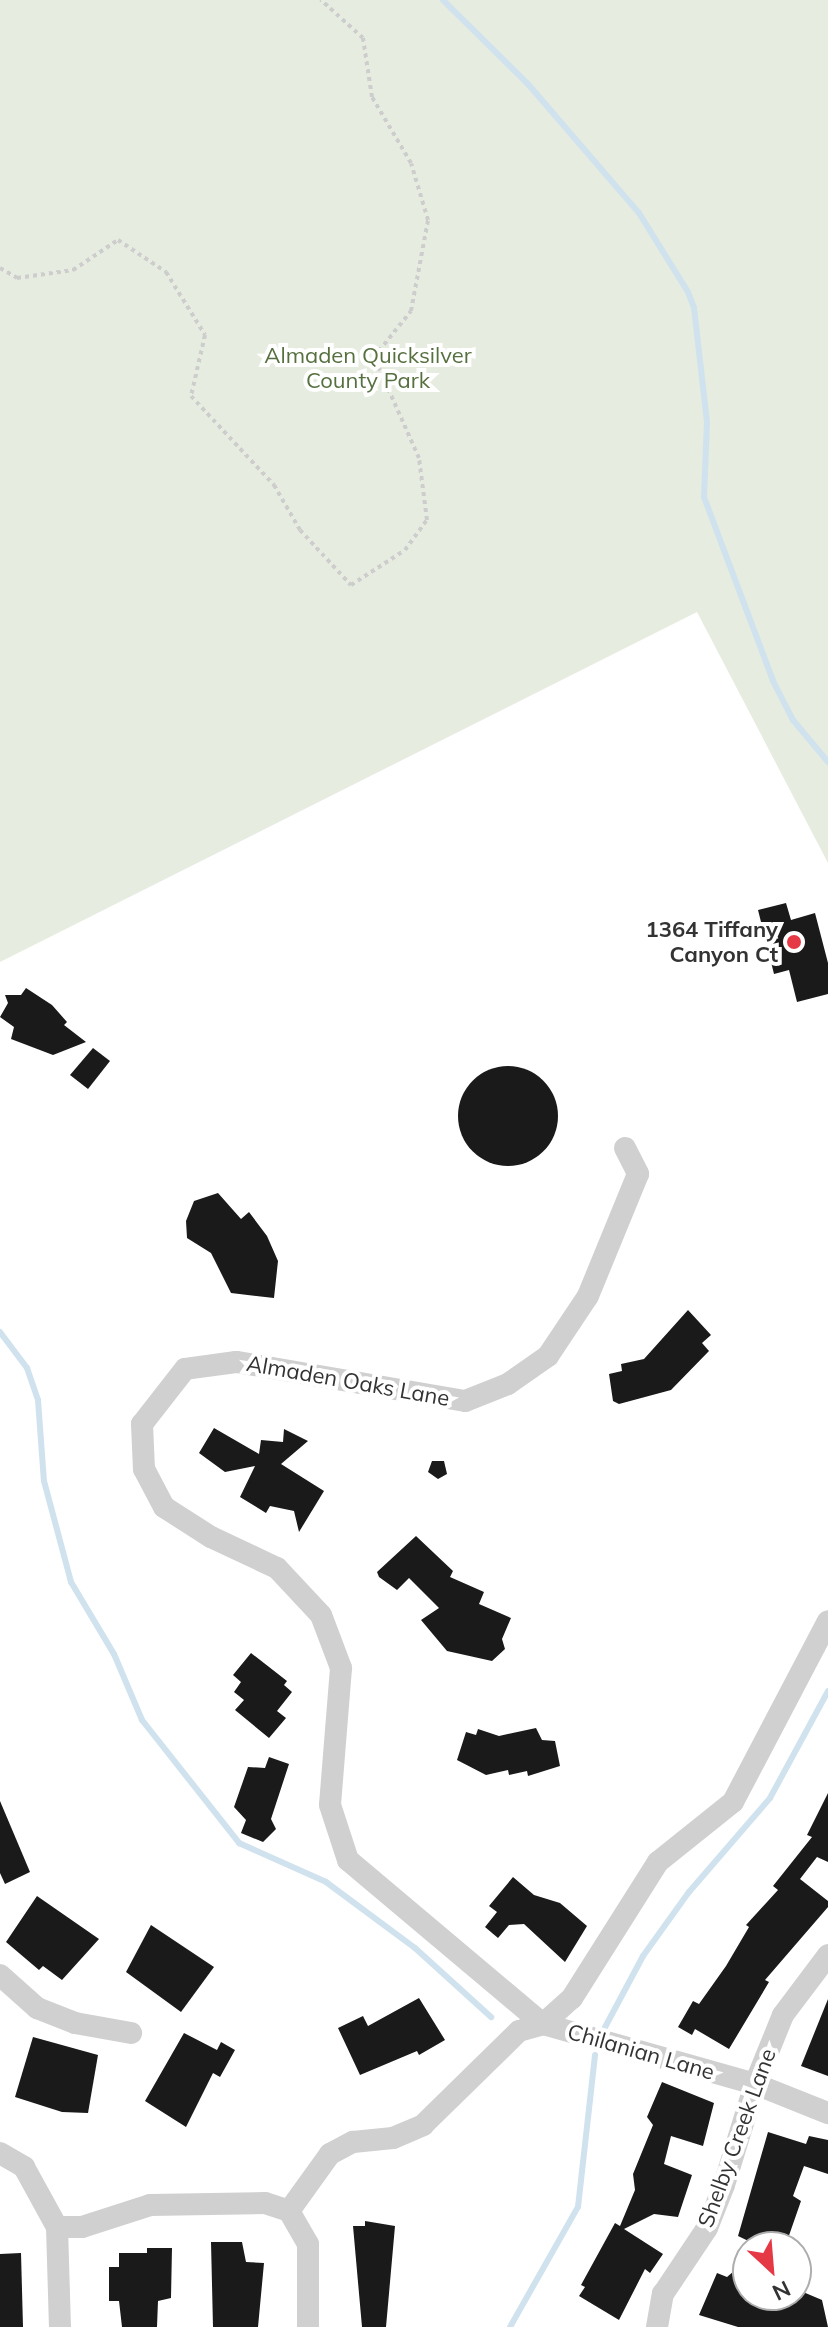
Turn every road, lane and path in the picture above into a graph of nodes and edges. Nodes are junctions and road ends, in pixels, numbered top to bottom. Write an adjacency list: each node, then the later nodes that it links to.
1 (321, 0): 2 (path)
2 (0, 268)
3 (625, 1148): 7 (street, Almaden Oaks Lane)
4 (828, 1621): 7 (street)
5 (828, 1955): 9 (street, Shelby Creek Lane)
6 (0, 1975): 8 (street)
7 (543, 2024): 9 (street, Chilanian Lane); 12 (street)
8 (131, 2033)
9 (755, 2084): 10 (street, Chilanian Lane); 16 (street, Shelby Creek Lane)
10 (828, 2113)
11 (0, 2153): 13 (street)
12 (289, 2211): 13 (street); 15 (street)
13 (57, 2227): 14 (street)
14 (60, 2327)
15 (308, 2327)
16 (657, 2327)

